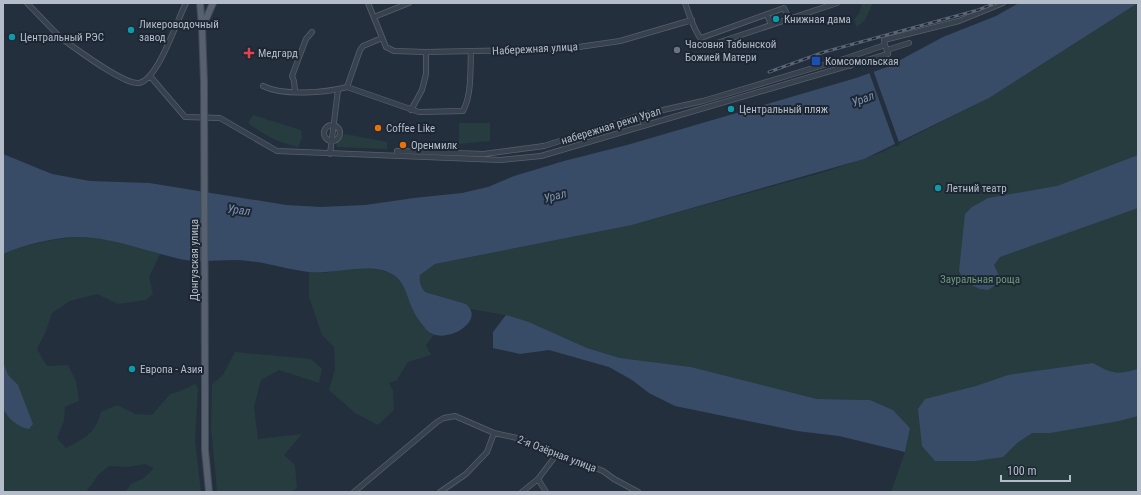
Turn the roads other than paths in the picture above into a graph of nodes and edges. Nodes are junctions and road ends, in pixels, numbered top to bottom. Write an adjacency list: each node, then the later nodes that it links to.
1 (27, 3): 31 (street)
2 (186, 3): 31 (street)
3 (200, 3): 16 (main road, Донгузская улица)
4 (213, 3): 16 (main road)
5 (368, 3): 11 (street)
6 (409, 3): 11 (street)
7 (685, 3): 13 (street)
8 (837, 3): 12 (street)
9 (1003, 3): 24 (street, набережная реки Урал)
10 (767, 14): 12 (street); 14 (street); 15 (street)
11 (374, 17): 20 (street)
12 (789, 19): 15 (street)
13 (692, 20): 21 (street); 26 (street, Набережная улица)
14 (740, 24): 17 (street); 19 (street)
15 (771, 25): 19 (street)
16 (202, 27): 58 (main road, Донгузская улица, bridge)
17 (728, 28): 21 (street); 22 (street)
18 (312, 32): 37 (street)
19 (744, 34): 22 (street)
20 (382, 38): 25 (street, Набережная улица); 34 (street)
21 (701, 38): 22 (street)
22 (731, 39)
23 (909, 43): 24 (street, набережная реки Урал)
24 (886, 48): 27 (street, набережная реки Урал); 29 (street, набережная реки Урал)
25 (426, 52): 26 (street, Набережная улица); 41 (street)
26 (471, 52): 41 (street)
27 (847, 58): 28 (street, набережная реки Урал); 29 (street)
28 (819, 66): 30 (street); 32 (street, набережная реки Урал)
29 (850, 66): 30 (street, набережная реки Урал)
30 (821, 74): 36 (street, набережная реки Урал)
31 (150, 76): 52 (street, набережная реки Урал)
32 (760, 84): 36 (street); 38 (street, набережная реки Урал)
33 (263, 86): 37 (street)
34 (347, 87): 35 (street); 41 (street)
35 (338, 90): 37 (street); 44 (street)
36 (763, 90): 39 (street, набережная реки Урал)
37 (295, 92)
38 (726, 94): 39 (street); 40 (street, набережная реки Урал)
39 (728, 101): 43 (street, набережная реки Урал)
40 (667, 109): 42 (street, набережная реки Урал); 43 (street)
41 (411, 110)
42 (640, 115): 45 (street); 46 (street, набережная реки Урал)
43 (670, 118): 45 (street, набережная реки Урал)
44 (333, 126): 49 (street); 49 (street); 49 (street)
45 (644, 126): 48 (street, набережная реки Урал)
46 (601, 129): 47 (street, набережная реки Урал); 48 (street)
47 (573, 138): 50 (street, набережная реки Урал); 51 (street)
48 (603, 138): 51 (street, набережная реки Урал)
49 (331, 141): 52 (street)
50 (544, 146): 53 (street); 54 (street, набережная реки Урал)
51 (575, 146): 53 (street, набережная реки Урал)
52 (330, 154): 54 (street, набережная реки Урал)
53 (546, 154): 54 (street, набережная реки Урал)
54 (397, 156)
55 (494, 433): 56 (street, 2-я Озёрная улица); 59 (street, 2-я Озёрная улица); 60 (street)
56 (557, 454): 57 (street); 63 (street, 2-я Озёрная улица)
57 (538, 479): 61 (street); 62 (street)
58 (208, 492)
59 (354, 492)
60 (440, 492)
61 (522, 492)
62 (546, 492)
63 (638, 492)

